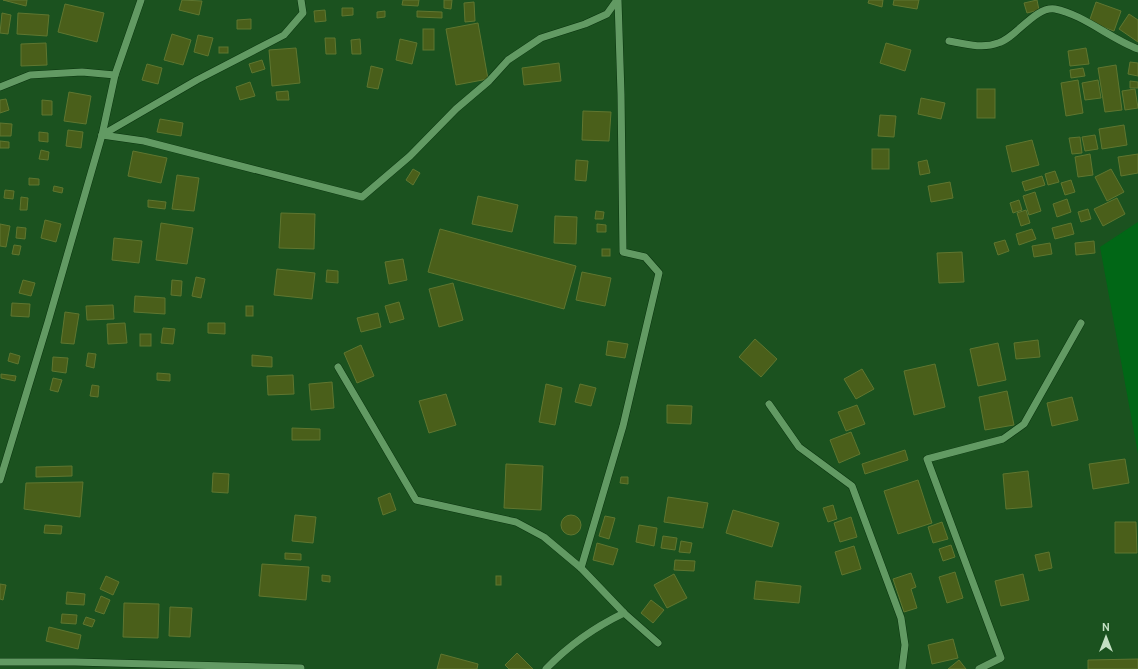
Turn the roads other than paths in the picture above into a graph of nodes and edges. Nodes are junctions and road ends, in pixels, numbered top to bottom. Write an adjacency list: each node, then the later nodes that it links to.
1 (141, 0): 8 (street)
2 (301, 0): 10 (street)
3 (617, 0): 10 (street); 15 (street)
4 (1052, 0): 5 (street)
5 (1053, 9): 6 (street); 7 (street)
6 (950, 41)
7 (1138, 49)
8 (115, 75): 9 (street); 10 (street)
9 (0, 87)
10 (102, 134): 14 (street)
11 (1081, 323): 22 (street)
12 (338, 367): 15 (street)
13 (769, 404): 21 (street)
14 (0, 480)
15 (581, 568): 16 (street)
16 (624, 613): 17 (street); 20 (street)
17 (658, 643)
18 (0, 662): 19 (street)
19 (301, 668)
20 (546, 669)
21 (902, 669)
22 (979, 669)

